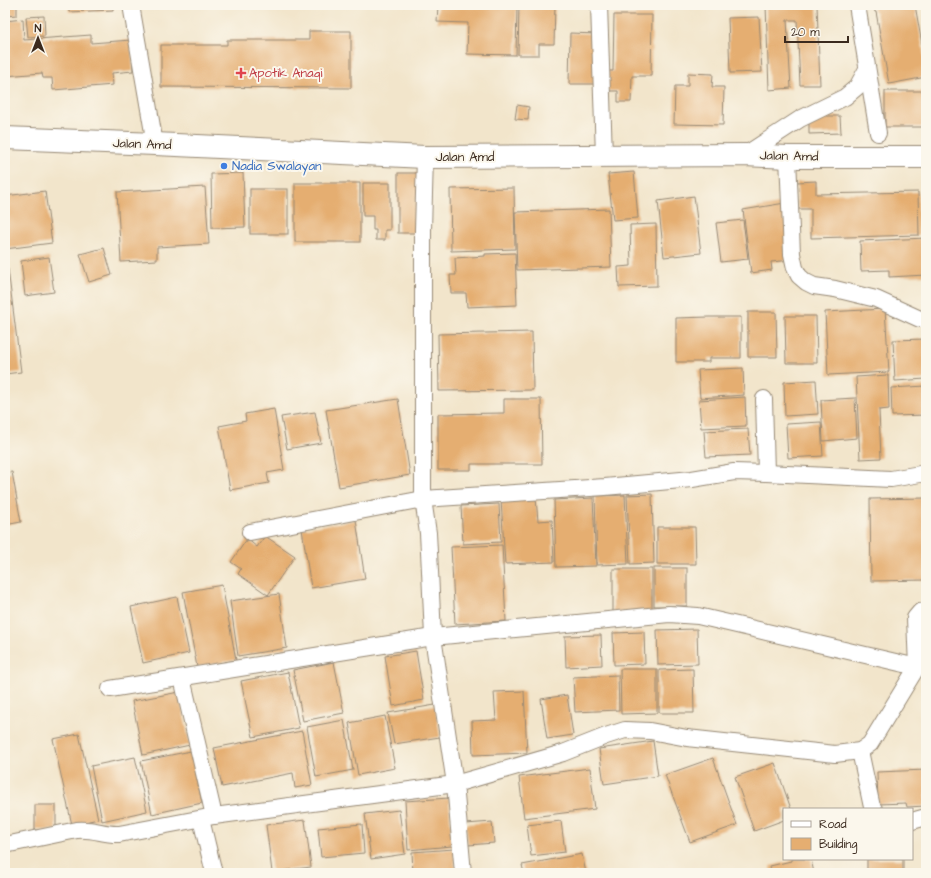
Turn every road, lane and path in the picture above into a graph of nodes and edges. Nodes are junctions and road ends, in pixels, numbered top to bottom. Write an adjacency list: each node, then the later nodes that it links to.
1 (131, 5): 7 (street)
2 (599, 5): 9 (street)
3 (857, 5): 4 (street)
4 (867, 68): 5 (street); 8 (street)
5 (878, 133)
6 (5, 138): 7 (street, Jalan Amd)
7 (155, 144): 10 (street, Jalan Amd)
8 (745, 155): 9 (street, Jalan Amd); 11 (street, Jalan Amd)
9 (604, 156): 10 (street, Jalan Amd)
10 (425, 157): 17 (street)
11 (788, 157): 12 (street, Jalan Amd); 13 (street)
12 (926, 157)
13 (926, 319)
14 (764, 399): 15 (street)
15 (766, 473): 16 (street); 17 (street)
16 (926, 473)
17 (423, 499): 18 (street); 20 (street)
18 (250, 532)
19 (926, 611): 21 (street)
20 (433, 637): 21 (street); 22 (street); 25 (street)
21 (917, 667): 24 (street)
22 (182, 678): 23 (street); 28 (street)
23 (110, 689)
24 (860, 751): 25 (street); 26 (street)
25 (455, 784): 28 (street); 32 (street)
26 (873, 808)
27 (926, 817): 29 (street)
28 (207, 818): 30 (street); 31 (street)
29 (913, 821)
30 (5, 845)
31 (214, 873)
32 (463, 873)

